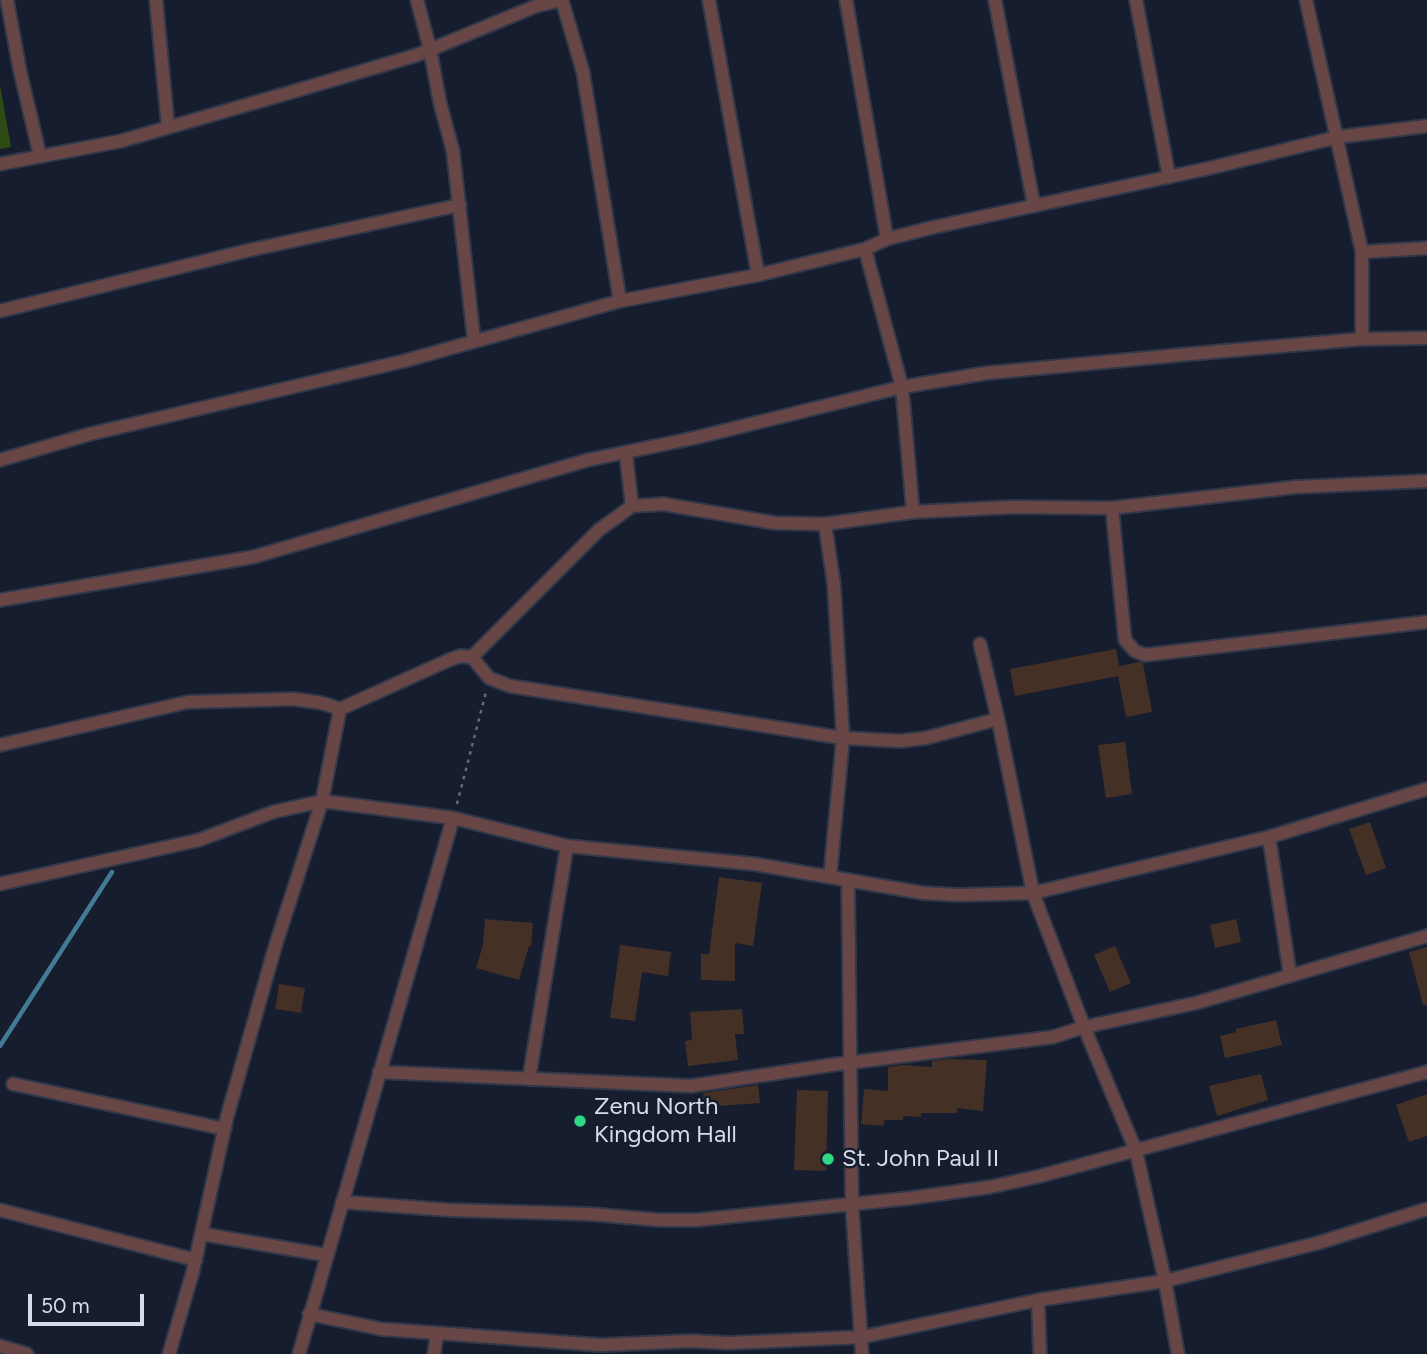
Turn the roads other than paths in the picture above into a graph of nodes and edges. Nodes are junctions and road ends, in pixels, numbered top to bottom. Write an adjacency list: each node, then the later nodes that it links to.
1 (7, 0): 14 (street)
2 (156, 0): 12 (street)
3 (417, 0): 10 (street)
4 (562, 0): 10 (street); 24 (street)
5 (709, 0): 23 (street)
6 (846, 0): 19 (street)
7 (995, 0): 18 (street)
8 (1136, 0): 16 (street)
9 (1306, 0): 13 (street)
10 (430, 49): 12 (street); 17 (street)
11 (1427, 126): 13 (street)
12 (168, 127): 14 (street)
13 (1338, 137): 16 (street); 22 (street)
14 (40, 156): 15 (street)
15 (0, 164)
16 (1169, 177): 18 (street)
17 (460, 205): 25 (street); 28 (street)
18 (1034, 206): 19 (street)
19 (887, 239): 21 (street)
20 (1427, 248): 22 (street)
21 (865, 249): 23 (street); 29 (street)
22 (1362, 253): 27 (street)
23 (758, 275): 24 (street)
24 (620, 301): 28 (street)
25 (0, 311)
26 (1427, 338): 27 (street)
27 (1362, 339): 29 (street)
28 (474, 340): 31 (street)
29 (902, 387): 30 (street); 35 (street)
30 (626, 454): 33 (street); 37 (street)
31 (0, 460)
32 (1427, 481): 34 (street)
33 (632, 506): 36 (street); 40 (street)
34 (1112, 508): 35 (street); 38 (street)
35 (913, 512): 36 (street)
36 (825, 524): 43 (street)
37 (0, 600)
38 (1427, 622)
39 (980, 644): 42 (street)
40 (472, 657): 41 (street); 43 (street)
41 (340, 709): 44 (street); 46 (street)
42 (998, 719): 43 (street); 53 (street)
43 (843, 738): 50 (street)
44 (0, 745)
45 (1427, 789): 48 (street)
46 (322, 801): 47 (street); 52 (street); 62 (street)
47 (453, 818): 49 (street); 58 (street)
48 (1269, 837): 53 (street); 55 (street)
49 (567, 846): 50 (street); 60 (street)
50 (830, 877): 51 (street)
51 (848, 880): 53 (street); 57 (street)
52 (0, 884)
53 (1033, 893): 56 (street)
54 (1427, 936): 55 (street)
55 (1290, 974): 56 (street)
56 (1084, 1027): 57 (street); 63 (street)
57 (850, 1063): 60 (street); 65 (street)
58 (379, 1072): 60 (street); 64 (street)
59 (1427, 1072): 63 (street)
60 (529, 1079)
61 (13, 1084): 62 (street)
62 (225, 1129): 68 (street)
63 (1136, 1151): 65 (street); 71 (street)
64 (342, 1202): 65 (street); 69 (street)
65 (852, 1205): 75 (street)
66 (1427, 1209): 71 (street)
67 (0, 1210): 70 (street)
68 (202, 1234): 69 (street); 70 (street)
69 (326, 1255): 73 (street)
70 (196, 1260): 80 (street)
71 (1165, 1281): 72 (street); 85 (street)
72 (1038, 1300): 75 (street); 84 (street)
73 (309, 1314): 74 (street); 81 (street)
74 (437, 1334): 77 (street); 82 (street)
75 (862, 1337): 78 (street); 83 (street)
76 (0, 1346): 79 (street)
77 (588, 1349): 78 (street)
78 (729, 1349)
79 (27, 1354)
80 (169, 1354)
81 (299, 1354)
82 (434, 1354)
83 (862, 1354)
84 (1040, 1354)
85 (1178, 1354)

